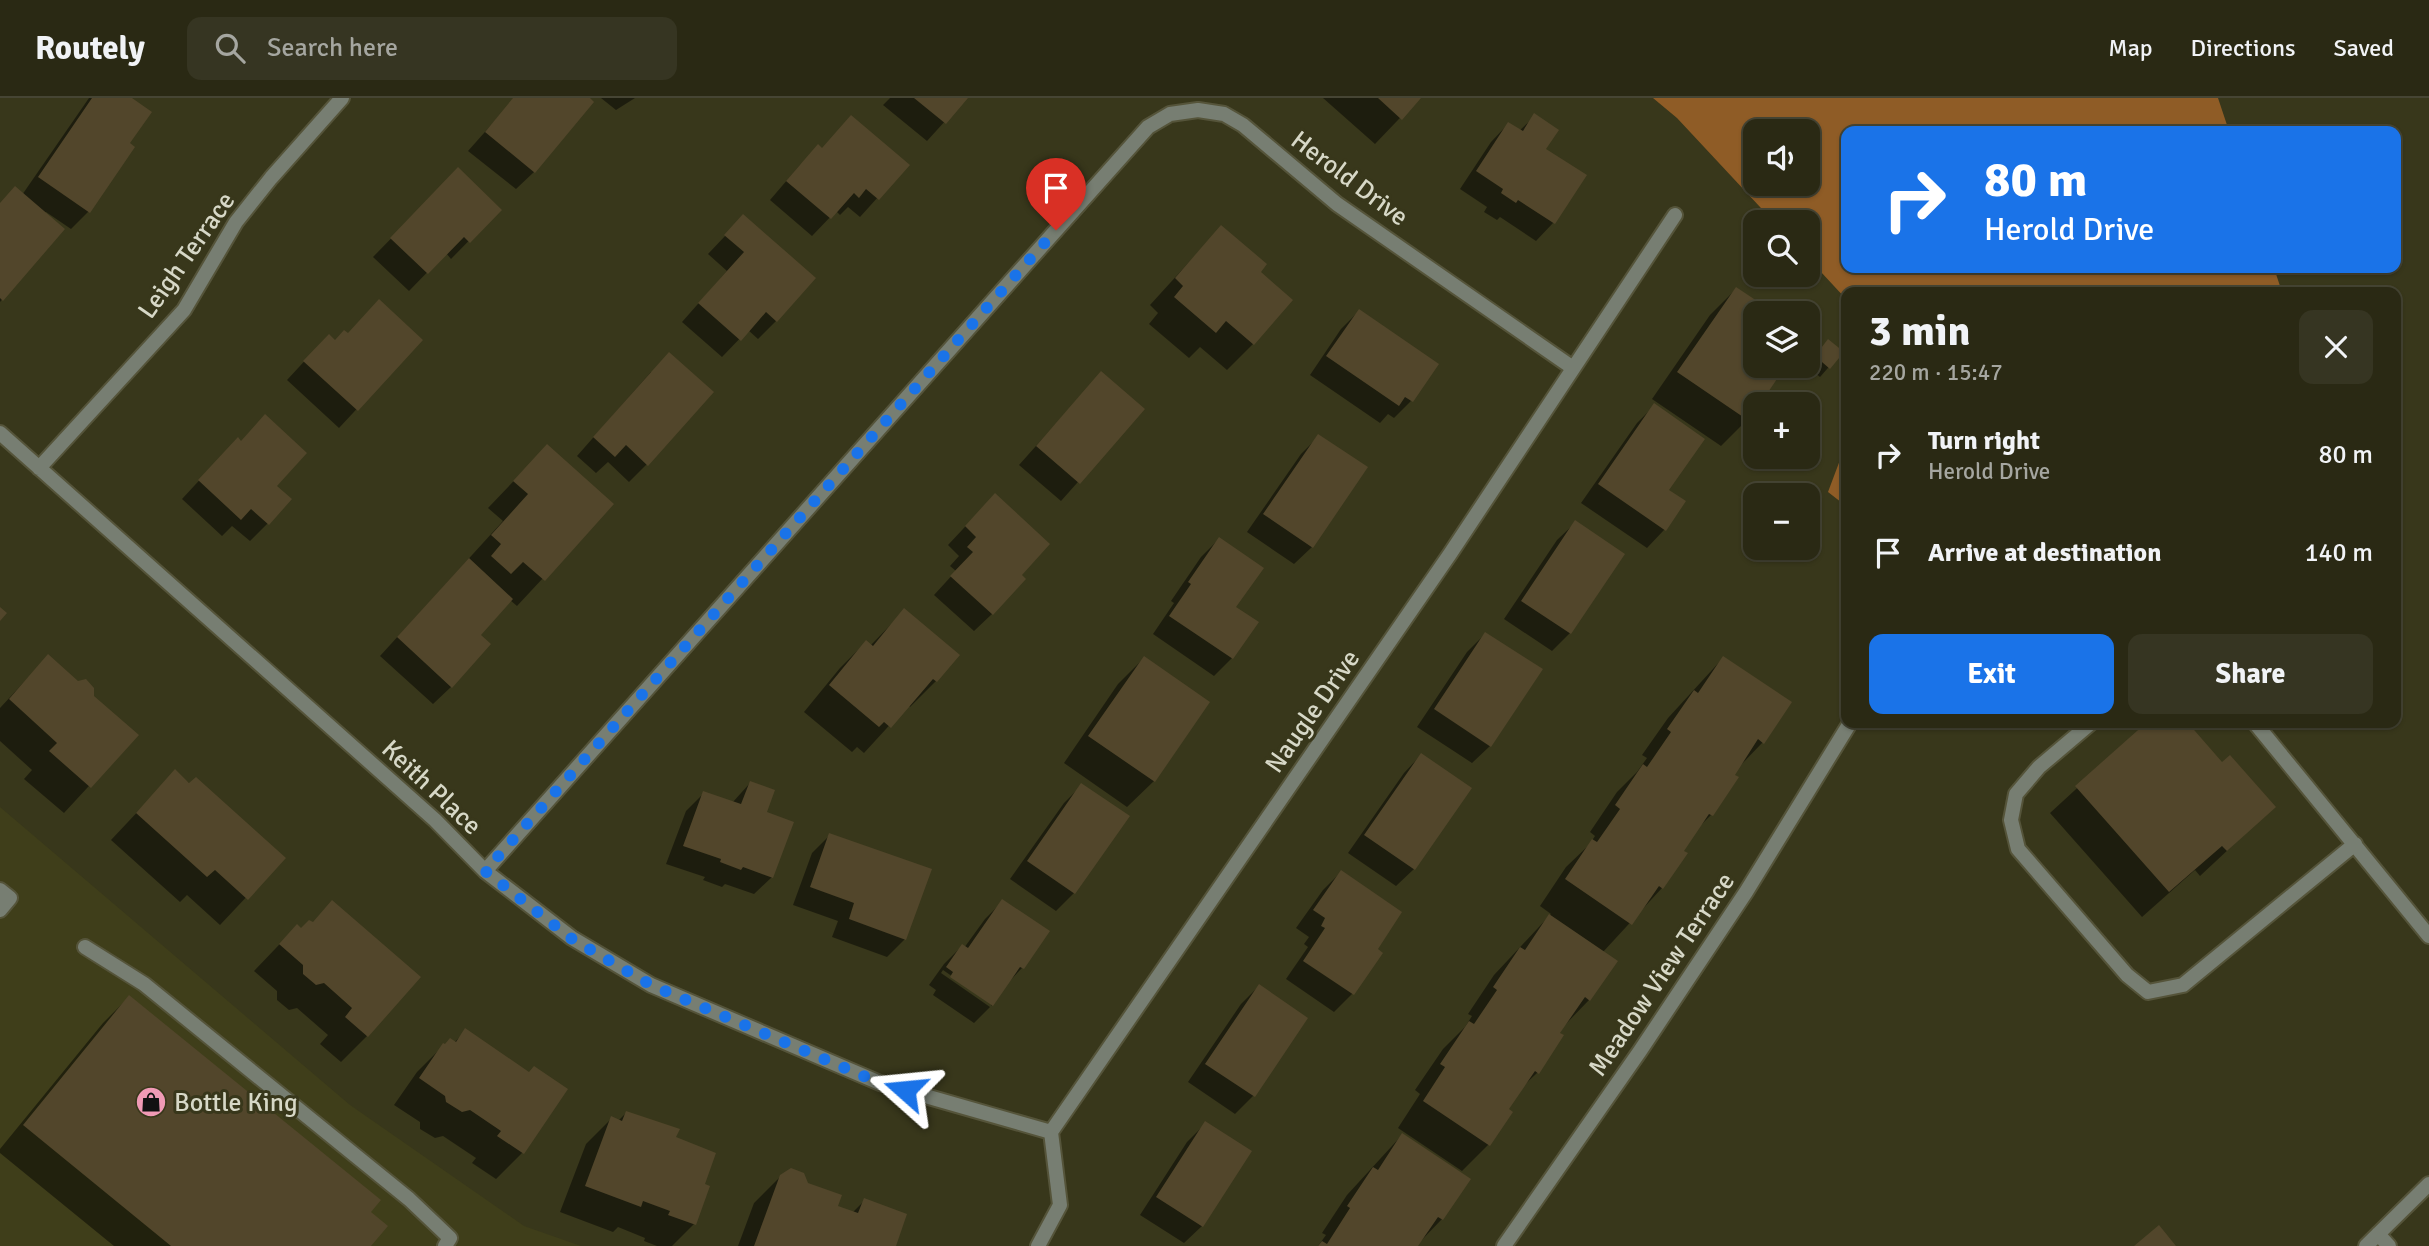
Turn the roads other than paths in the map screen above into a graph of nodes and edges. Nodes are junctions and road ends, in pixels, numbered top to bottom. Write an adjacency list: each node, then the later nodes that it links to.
1 (342, 98): 5 (street, Leigh Terrace)
2 (1675, 215): 3 (street, Naugle Drive)
3 (1573, 368): 10 (street, Herold Drive); 15 (street, Naugle Drive)
4 (0, 433): 5 (street, Keith Place)
5 (39, 468): 10 (street, Keith Place)
6 (1847, 728): 20 (street, Meadow View Terrace)
7 (2085, 728): 9 (street)
8 (2259, 728): 9 (street)
9 (2355, 844): 13 (street)
10 (485, 871): 15 (street, Keith Place)
11 (0, 890): 12 (street)
12 (0, 910)
13 (2429, 936)
14 (85, 947): 18 (street)
15 (1051, 1132): 19 (street)
16 (2429, 1184): 17 (street)
17 (2378, 1234): 21 (street); 22 (street)
18 (445, 1246)
19 (1038, 1246)
20 (1504, 1246)
21 (2366, 1246)
22 (2389, 1246)

